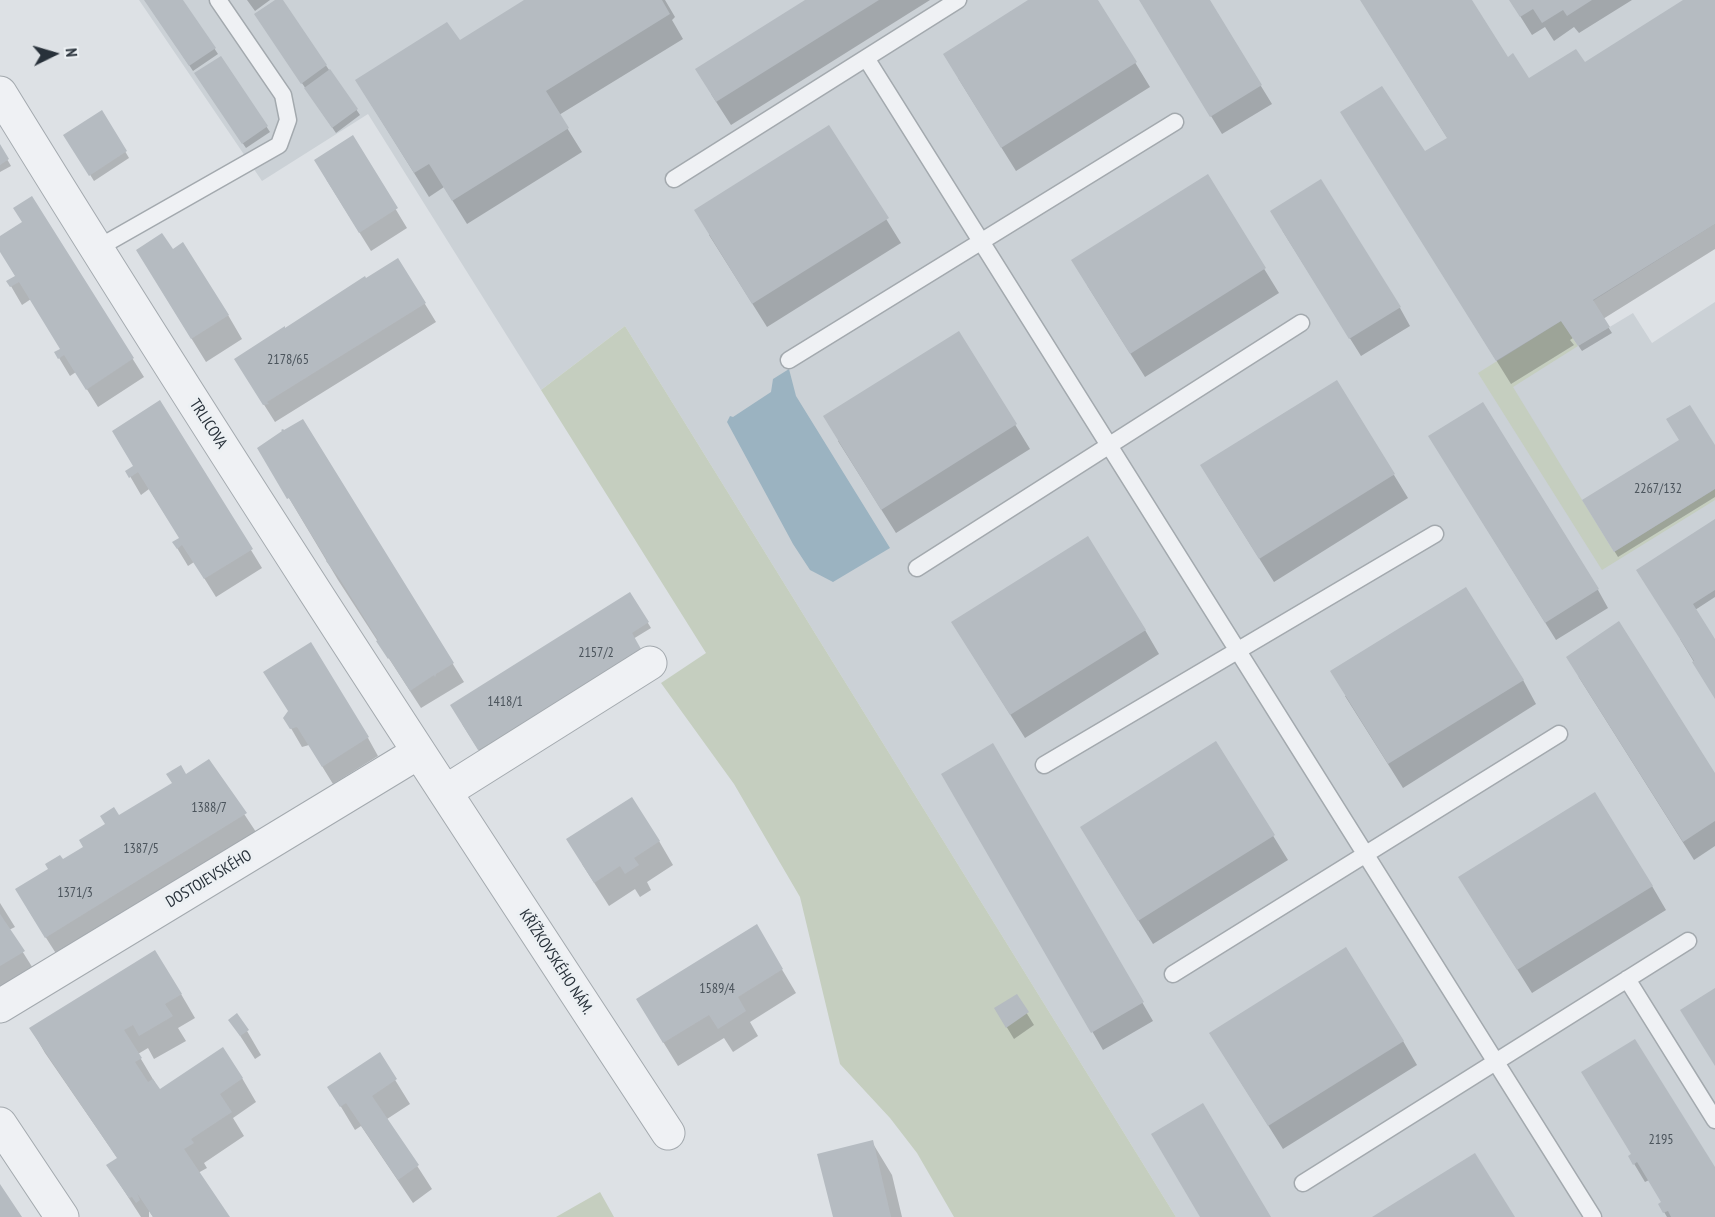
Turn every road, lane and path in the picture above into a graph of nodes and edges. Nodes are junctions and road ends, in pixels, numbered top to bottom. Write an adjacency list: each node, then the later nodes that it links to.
1 (218, 0): 8 (lane)
2 (958, 0): 3 (lane)
3 (866, 58): 6 (lane); 7 (lane)
4 (0, 93): 8 (street, TRLICOVA)
5 (1175, 122): 7 (lane)
6 (674, 179)
7 (981, 242): 10 (lane); 11 (lane)
8 (96, 249): 17 (street, TRLICOVA)
9 (1301, 323): 11 (lane)
10 (789, 360)
11 (1109, 446): 13 (lane); 14 (lane)
12 (1435, 534): 14 (lane)
13 (917, 568)
14 (1238, 651): 18 (lane); 20 (lane)
15 (650, 663): 19 (street)
16 (1559, 734): 20 (lane)
17 (419, 752): 19 (street, KŘÍŽKOVSKÉHO NÁM.); 24 (street, DOSTOJEVSKÉHO)
18 (1044, 765)
19 (445, 792): 28 (street, KŘÍŽKOVSKÉHO NÁM.)
20 (1365, 855): 22 (lane); 25 (lane)
21 (1688, 941): 23 (lane)
22 (1173, 974)
23 (1627, 979): 25 (lane); 26 (lane)
24 (0, 1006)
25 (1495, 1062): 29 (lane); 31 (lane)
26 (1715, 1120)
27 (0, 1124): 30 (street)
28 (668, 1132)
29 (1303, 1183)
30 (62, 1217)
31 (1593, 1217)

